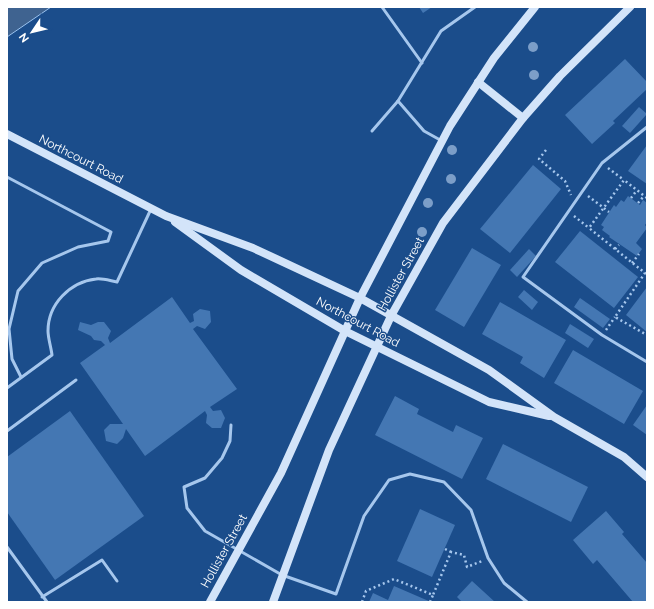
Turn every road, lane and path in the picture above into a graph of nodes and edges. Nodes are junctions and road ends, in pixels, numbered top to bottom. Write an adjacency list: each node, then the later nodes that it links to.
1 (382, 7): 5 (lane)
2 (475, 7): 5 (lane)
3 (535, 7): 6 (main road, Hollister Street)
4 (630, 7): 8 (main road, Hollister Street)
5 (422, 62): 7 (lane)
6 (478, 82): 8 (main road); 12 (main road, Hollister Street)
7 (398, 101): 10 (lane); 12 (lane)
8 (523, 118): 35 (main road, Hollister Street)
9 (647, 127): 14 (lane)
10 (372, 130)
11 (7, 134): 23 (main road, Northcourt Road)
12 (442, 141): 34 (main road, Hollister Street)
13 (546, 150): 21 (path)
14 (602, 163): 16 (path); 18 (lane)
15 (7, 177): 42 (lane)
16 (624, 180): 17 (path); 24 (path)
17 (637, 190): 19 (path); 20 (path)
18 (581, 191): 21 (lane); 24 (path)
19 (646, 197): 22 (path)
20 (631, 198)
21 (575, 201): 25 (lane)
22 (638, 204)
23 (152, 208): 27 (main road, Northcourt Road); 42 (lane)
24 (604, 208): 26 (path); 28 (path)
25 (568, 211): 28 (path); 38 (lane)
26 (609, 212)
27 (166, 216): 34 (main road, Northcourt Road); 37 (main road, Northcourt Road)
28 (589, 228): 30 (path)
29 (619, 244): 30 (path)
30 (615, 249): 32 (path)
31 (639, 254): 32 (path)
32 (632, 263): 33 (path)
33 (646, 272): 36 (path)
34 (360, 298): 35 (main road, Northcourt Road); 37 (main road, Hollister Street)
35 (391, 316): 40 (main road, Hollister Street); 45 (main road, Northcourt Road)
36 (615, 317): 38 (path); 39 (path)
37 (345, 331): 40 (main road, Northcourt Road); 51 (main road, Hollister Street)
38 (602, 335): 41 (lane)
39 (647, 336)
40 (376, 347): 45 (main road, Northcourt Road); 54 (main road, Hollister Street)
41 (647, 362)
42 (21, 377): 44 (lane)
43 (76, 380): 47 (lane)
44 (7, 388)
45 (554, 417): 48 (main road, Northcourt Road)
46 (231, 425): 51 (lane)
47 (7, 431)
48 (647, 477)
49 (7, 547): 57 (lane)
50 (445, 549): 52 (path)
51 (239, 550): 54 (lane); 59 (main road, Hollister Street)
52 (451, 552): 53 (path); 56 (path)
53 (488, 558): 54 (lane); 63 (lane)
54 (282, 575): 60 (main road, Hollister Street)
55 (117, 581): 57 (lane)
56 (433, 595): 61 (path); 62 (path)
57 (42, 597): 58 (lane)
58 (47, 602)
59 (210, 602)
60 (273, 602)
61 (362, 602)
62 (430, 602)
63 (527, 602)

